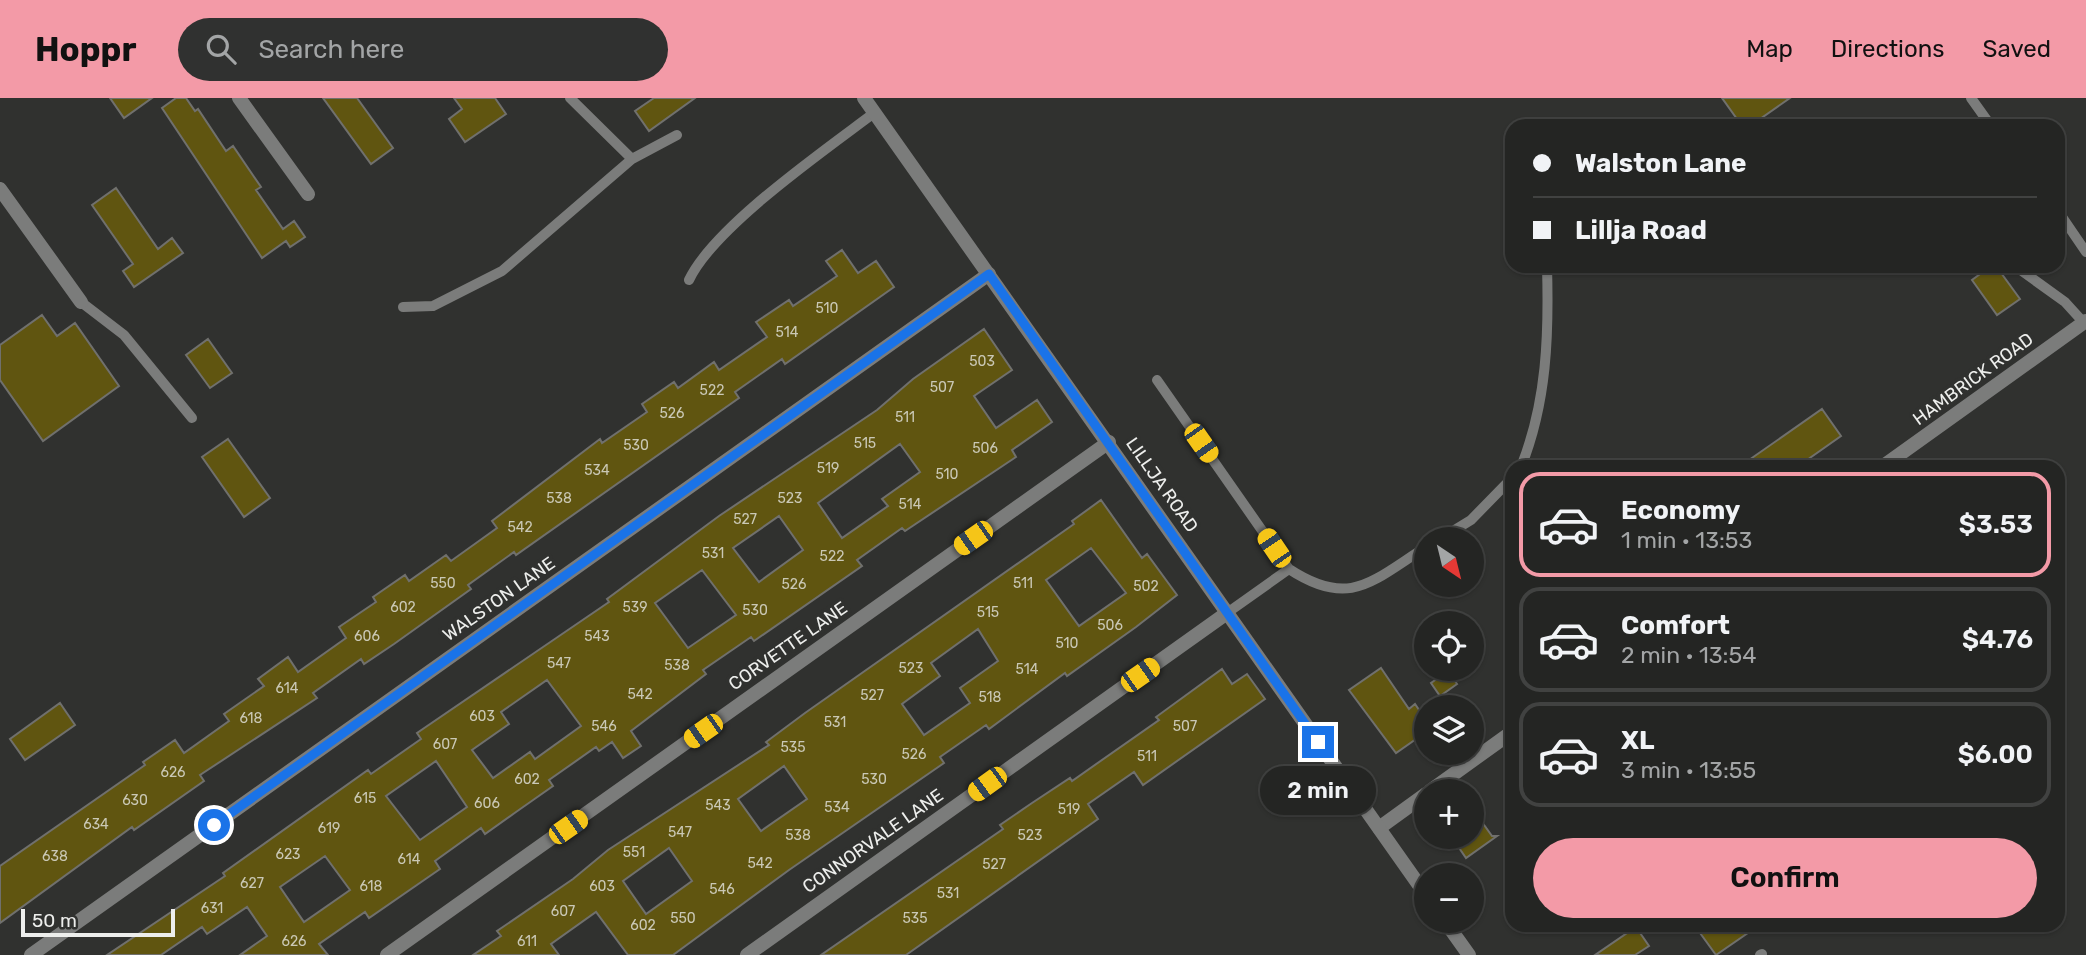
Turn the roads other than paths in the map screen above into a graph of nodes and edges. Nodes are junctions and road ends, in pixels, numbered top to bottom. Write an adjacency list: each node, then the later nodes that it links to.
1 (239, 98): 10 (street)
2 (570, 98): 8 (lane)
3 (864, 98): 5 (street, LILLJA ROAD)
4 (1971, 98): 6 (lane)
5 (874, 113): 15 (street, LILLJA ROAD); 16 (lane)
6 (1986, 119)
7 (677, 135): 8 (lane)
8 (632, 159): 18 (lane)
9 (0, 189): 17 (street)
10 (307, 194)
11 (2065, 221): 12 (lane)
12 (2086, 252)
13 (1547, 273): 23 (lane)
14 (2025, 273): 19 (lane)
15 (989, 274): 22 (street, LILLJA ROAD); 36 (street, WALSTON LANE)
16 (689, 280)
17 (81, 302): 21 (lane)
18 (403, 307)
19 (2085, 322): 24 (street, HAMBRICK ROAD)
20 (1157, 380): 28 (lane)
21 (192, 418)
22 (1109, 442): 29 (street, LILLJA ROAD); 37 (street, CORVETTE LANE)
23 (1524, 460)
24 (1892, 460)
25 (1505, 485): 26 (lane)
26 (1460, 527)
27 (1414, 554): 28 (lane)
28 (1289, 569): 29 (lane)
29 (1227, 613): 33 (street, LILLJA ROAD); 38 (street, CONNORVALE LANE)
30 (1505, 737): 31 (street)
31 (1446, 779)
32 (1414, 802): 33 (street)
33 (1379, 828): 34 (street, LILLJA ROAD)
34 (1414, 878)
35 (1453, 933): 39 (street)
36 (31, 955)
37 (387, 955)
38 (747, 955)
39 (1469, 955)

